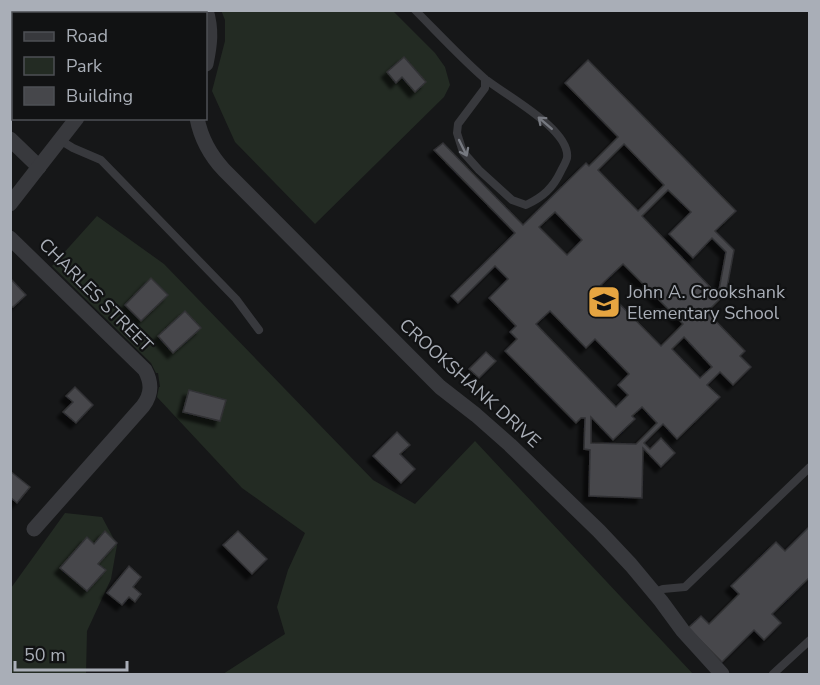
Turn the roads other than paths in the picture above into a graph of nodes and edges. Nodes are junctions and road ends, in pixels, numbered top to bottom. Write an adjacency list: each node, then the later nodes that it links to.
1 (415, 10): 4 (lane)
2 (207, 13): 3 (street)
3 (207, 59)
4 (485, 79): 4 (lane, one-way to 4)
5 (75, 120): 8 (street)
6 (198, 120): 15 (street, CROOKSHANK DRIVE)
7 (10, 140): 9 (street)
8 (60, 140): 9 (street); 12 (lane)
9 (39, 167): 10 (street)
10 (10, 204)
11 (10, 238): 14 (street, CHARLES STREET)
12 (259, 330)
13 (810, 467): 15 (lane)
14 (34, 530)
15 (653, 592): 17 (street, CROOKSHANK DRIVE)
16 (810, 640): 18 (lane)
17 (722, 675)
18 (774, 675)

